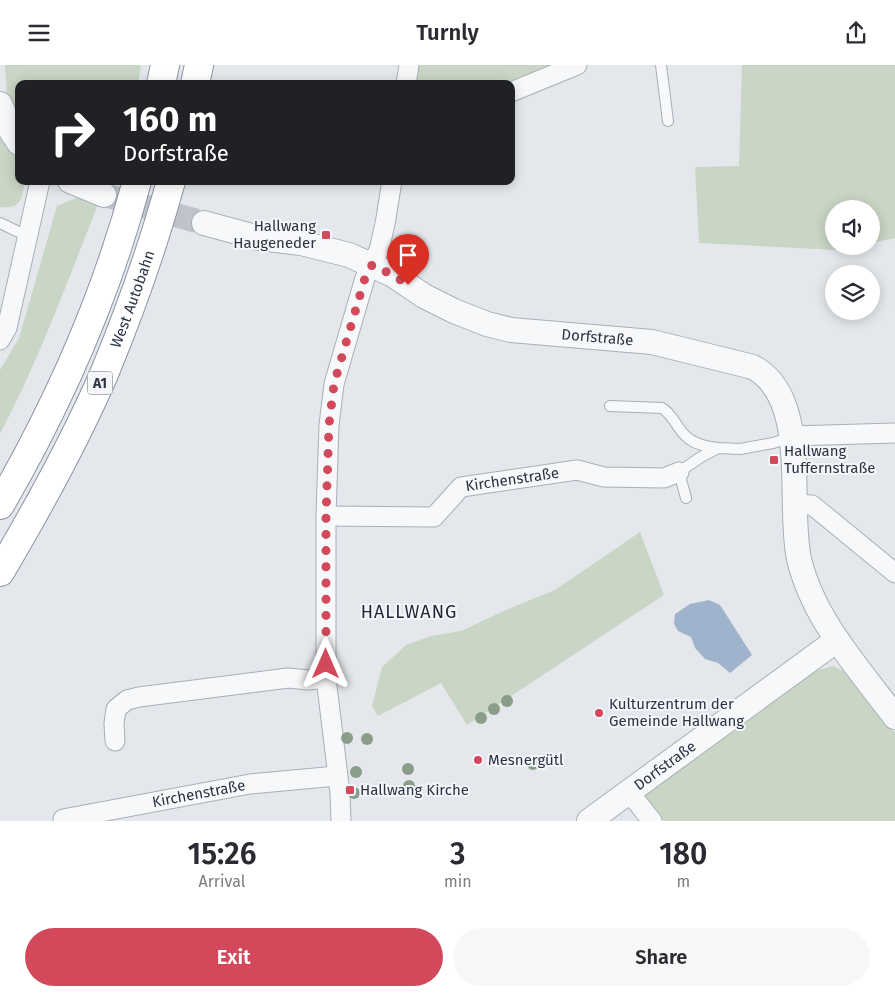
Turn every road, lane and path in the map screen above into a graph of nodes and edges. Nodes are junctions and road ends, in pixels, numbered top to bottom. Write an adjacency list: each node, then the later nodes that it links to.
1 (165, 65): 6 (highway)
2 (199, 65): 7 (highway)
3 (409, 65): 8 (street)
4 (577, 65): 9 (street)
5 (660, 65): 11 (lane)
6 (162, 80)
7 (196, 80)
8 (407, 80)
9 (515, 90)
10 (0, 104): 12 (street)
11 (668, 121)
12 (15, 137)
13 (39, 185): 21 (street)
14 (80, 185): 18 (street)
15 (136, 185): 31 (highway, A1)
16 (170, 185): 33 (highway, West Autobahn / A1)
17 (391, 185): 22 (street)
18 (104, 195)
19 (0, 223): 21 (lane)
20 (204, 223): 22 (street, Dorfstraße)
21 (29, 237): 23 (street)
22 (372, 265): 26 (street, Dorfstraße); 32 (street)
23 (0, 340)
24 (610, 406): 27 (lane)
25 (895, 433): 26 (street)
26 (792, 436): 27 (lane); 30 (street, Dorfstraße)
27 (718, 448): 28 (lane)
28 (679, 472): 29 (lane); 32 (street, Kirchenstraße)
29 (686, 498)
30 (795, 504): 34 (street); 35 (street, Dorfstraße)
31 (0, 505)
32 (326, 516): 36 (street)
33 (0, 572)
34 (895, 573)
35 (837, 640): 37 (street, Dorfstraße); 40 (street, Dorfstraße)
36 (326, 678): 38 (street); 39 (street)
37 (895, 717)
38 (115, 741)
39 (337, 776): 41 (street, Kirchenstraße); 42 (street)
40 (629, 792): 43 (street, Dorfstraße); 44 (street)
41 (63, 821)
42 (341, 821)
43 (589, 821)
44 (652, 821)

